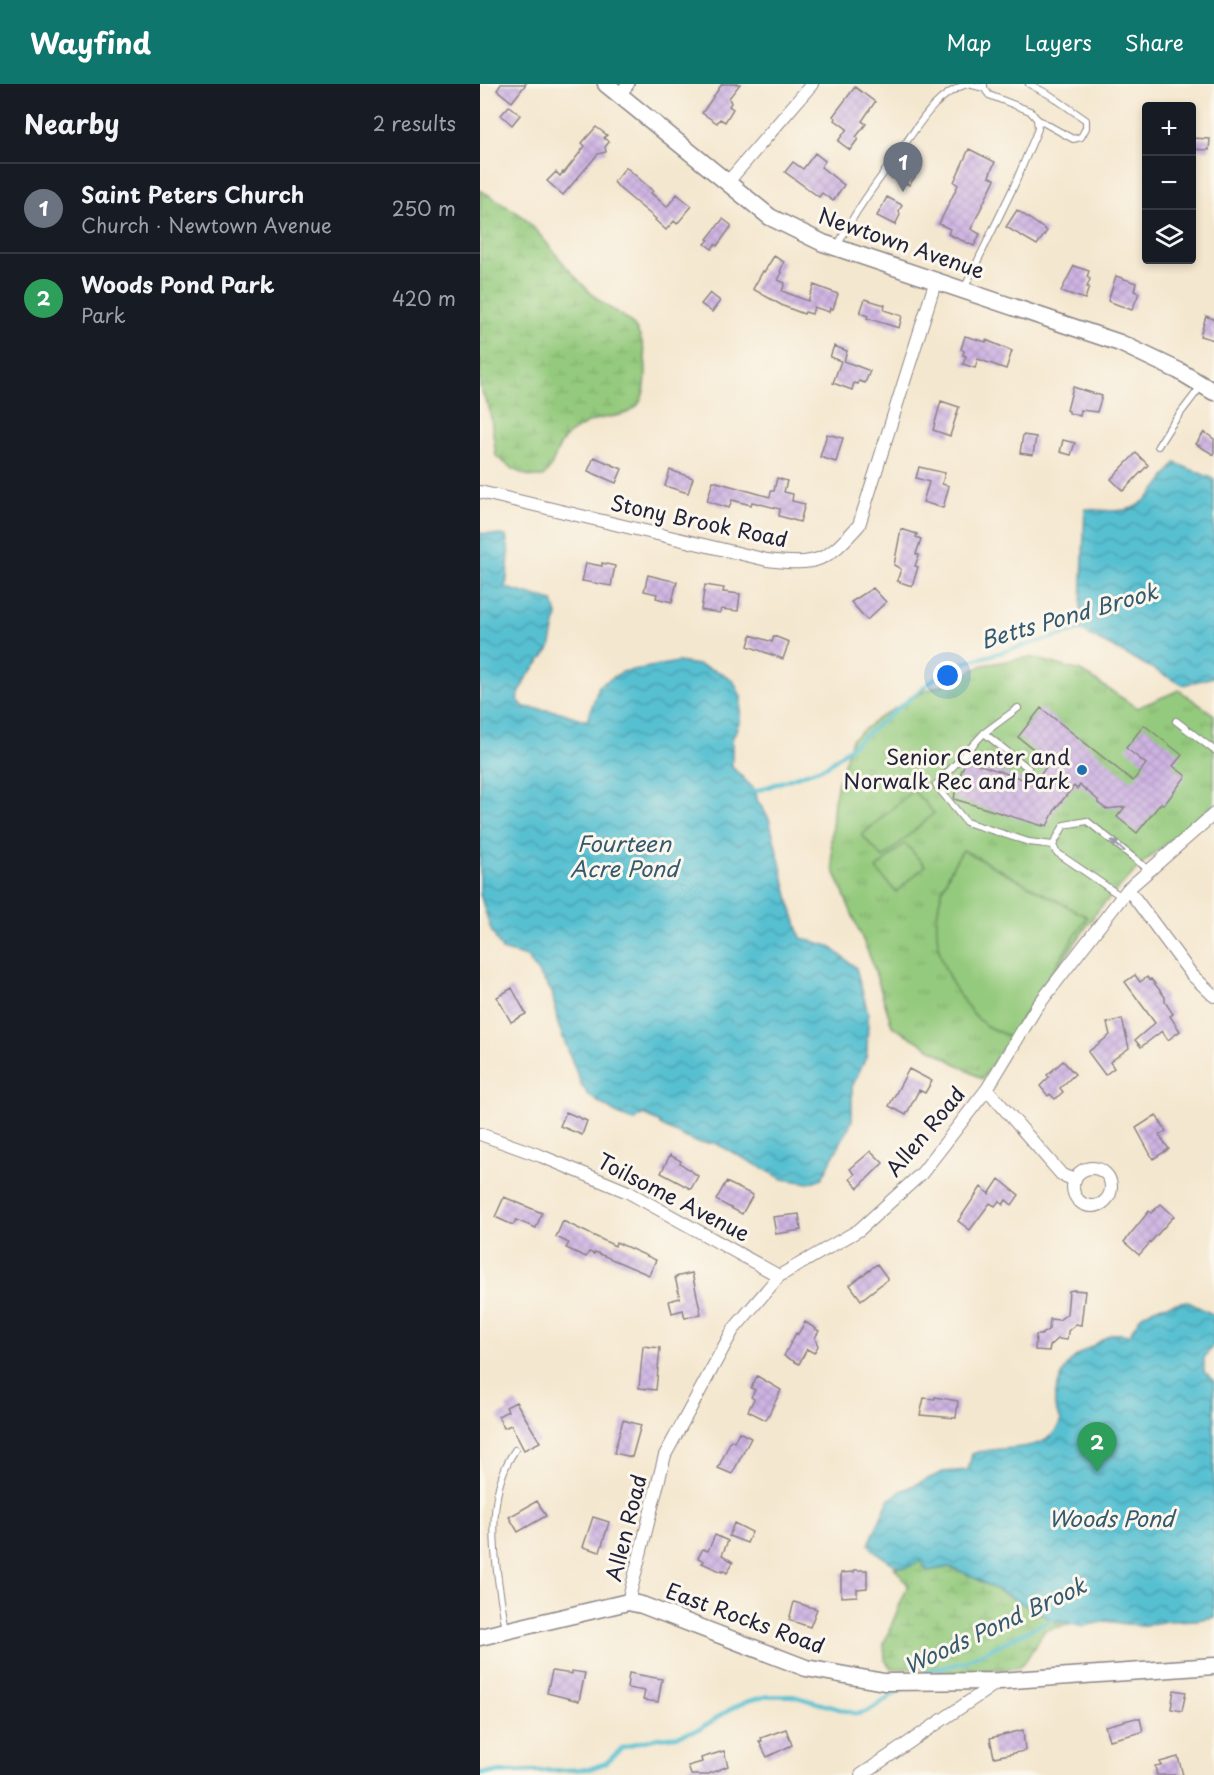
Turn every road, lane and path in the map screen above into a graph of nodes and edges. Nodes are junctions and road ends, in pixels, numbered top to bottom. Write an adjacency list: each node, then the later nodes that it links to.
1 (606, 84): 6 (street, Newtown Avenue)
2 (812, 84): 8 (street)
3 (967, 84): 5 (lane); 9 (lane)
4 (1029, 84): 7 (lane)
5 (984, 86): 7 (lane)
6 (623, 89): 8 (street, Newtown Avenue)
7 (1037, 119): 11 (lane)
8 (727, 183): 9 (street, Newtown Avenue)
9 (837, 248): 10 (street, Newtown Avenue)
10 (936, 280): 11 (street, Newtown Avenue); 14 (street, Stony Brook Road)
11 (964, 290): 12 (street, Newtown Avenue)
12 (1208, 388): 13 (lane)
13 (1158, 446)
14 (480, 492)
15 (1018, 708): 17 (lane)
16 (1176, 721): 18 (lane)
17 (984, 733): 19 (lane); 21 (lane)
18 (1214, 750)
19 (1028, 768)
20 (1214, 814): 22 (street, Allen Road)
21 (1053, 845): 22 (lane, one-way to 21); 23 (lane)
22 (1150, 871): 23 (street, Allen Road)
23 (1125, 893): 24 (street); 25 (street, Allen Road)
24 (1214, 996)
25 (987, 1089): 27 (street); 28 (street, Allen Road)
26 (480, 1134): 28 (street, Toilsome Avenue)
27 (1075, 1180)
28 (779, 1276): 30 (street, Allen Road)
29 (515, 1450): 31 (lane)
30 (628, 1602): 31 (street, East Rocks Road); 34 (street, East Rocks Road)
31 (506, 1630): 32 (street, East Rocks Road)
32 (480, 1637)
33 (1214, 1666): 34 (street, East Rocks Road)
34 (999, 1681): 35 (street)
35 (861, 1775)

